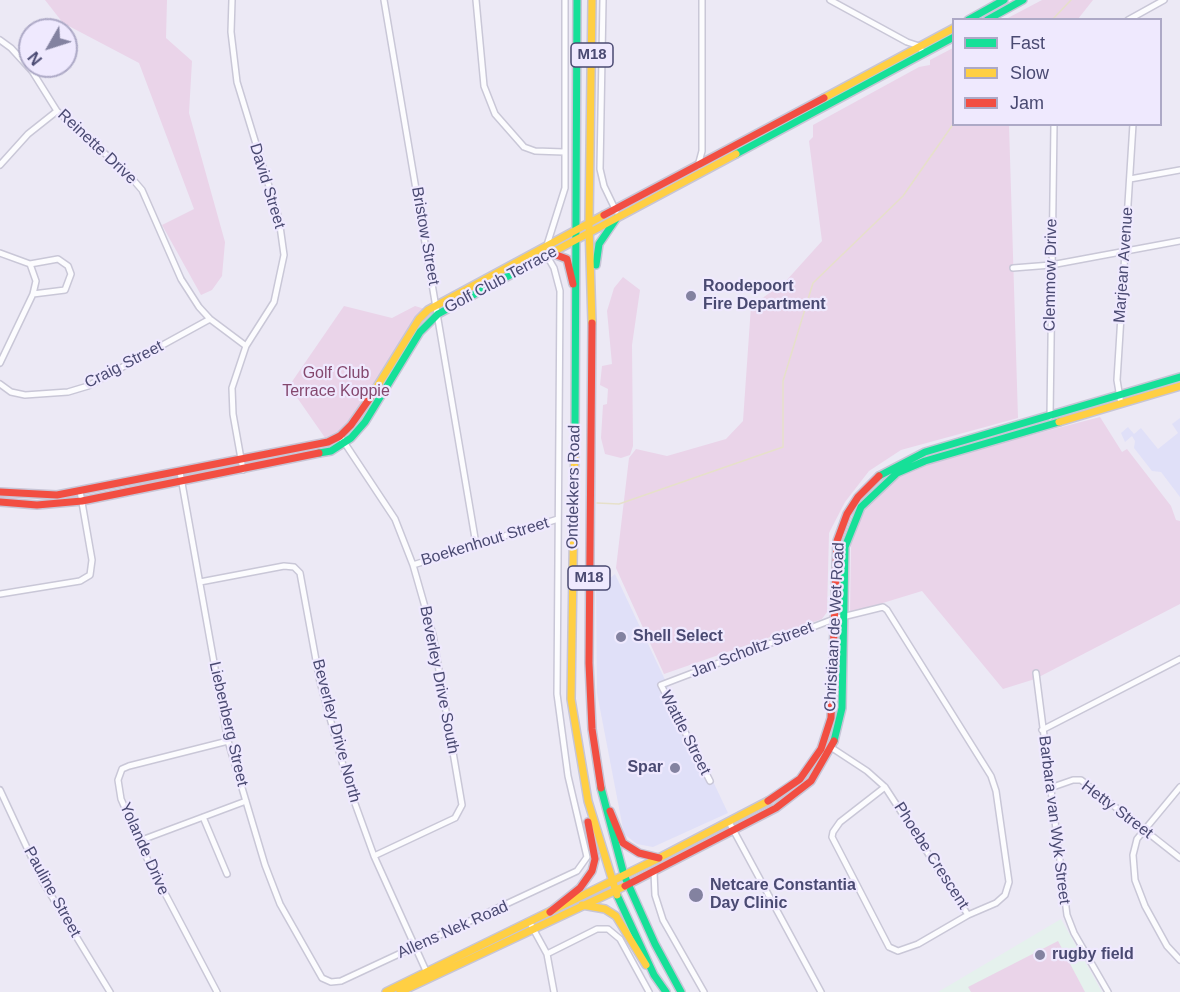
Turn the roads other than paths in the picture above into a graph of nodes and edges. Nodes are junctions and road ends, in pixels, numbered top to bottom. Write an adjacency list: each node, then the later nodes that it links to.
1 (232, 0): 50 (street, David Street)
2 (384, 0): 47 (street, Bristow Street)
3 (476, 0): 23 (street)
4 (565, 0): 23 (street)
5 (577, 0): 33 (main road, Ontdekkers Road / M18)
6 (592, 0): 32 (main road, Ontdekkers Road / M18)
7 (603, 0): 30 (street)
8 (702, 0): 24 (street)
9 (830, 0): 19 (street)
10 (1004, 0): 14 (main road)
11 (1023, 0): 15 (main road)
12 (1164, 0): 13 (street)
13 (1139, 17)
14 (972, 18)
15 (991, 18)
16 (952, 29): 19 (main road, Golf Club Terrace)
17 (952, 38): 19 (main road, Golf Club Terrace)
18 (0, 40): 20 (street, Reinette Drive)
19 (921, 50): 24 (main road, Golf Club Terrace); 26 (main road, Golf Club Terrace)
20 (57, 111): 25 (street); 49 (street, Reinette Drive)
21 (1054, 126): 42 (street, Clemmow Drive)
22 (1133, 126): 29 (street, Marjean Avenue)
23 (564, 152): 37 (street)
24 (701, 159): 26 (street); 28 (street); 30 (main road, Golf Club Terrace)
25 (0, 165)
26 (708, 169): 28 (main road, Golf Club Terrace)
27 (1180, 170): 29 (street)
28 (700, 173): 31 (main road, Golf Club Terrace)
29 (1130, 179): 38 (street, Marjean Avenue)
30 (615, 209): 31 (street); 32 (main road, Golf Club Terrace)
31 (618, 218): 34 (main road, Golf Club Terrace); 45 (main road)
32 (589, 224): 33 (main road, Golf Club Terrace); 34 (main road, Ontdekkers Road / M18)
33 (577, 230): 35 (main road, Ontdekkers Road / M18); 37 (main road, Golf Club Terrace)
34 (590, 234): 35 (main road, Golf Club Terrace); 45 (main road, Ontdekkers Road / M18)
35 (577, 240): 40 (main road, Golf Club Terrace); 46 (main road, Ontdekkers Road / M18)
36 (1180, 241): 38 (street)
37 (548, 245): 47 (main road, Golf Club Terrace)
38 (1125, 252): 42 (street); 55 (street, Marjean Avenue)
39 (0, 253): 41 (street)
40 (549, 254): 46 (main road); 48 (main road, Golf Club Terrace); 67 (street, Ontdekkers Road)
41 (30, 264): 44 (street); 44 (street)
42 (1051, 266): 43 (street); 57 (street, Clemmow Drive)
43 (1013, 268)
44 (33, 294): 51 (street)
45 (592, 296): 87 (main road, Ontdekkers Road / M18)
46 (577, 303): 79 (main road, Ontdekkers Road / M18)
47 (436, 305): 48 (street, Bristow Street); 58 (main road, Golf Club Terrace)
48 (438, 314): 58 (main road, Golf Club Terrace); 68 (street, Bristow Street)
49 (210, 319): 50 (street, Reinette Drive); 53 (street, Craig Street)
50 (246, 346): 59 (street, David Street)
51 (0, 363)
52 (1180, 377): 55 (main road, Christiaan de Wet Road)
53 (0, 384)
54 (1180, 386): 56 (main road, Christiaan de Wet Road)
55 (1118, 396): 56 (street, Marjean Avenue); 57 (main road, Christiaan de Wet Road)
56 (1121, 404): 57 (main road, Christiaan de Wet Road)
57 (1050, 421): 73 (main road, Christiaan de Wet Road); 74 (main road, Christiaan de Wet Road)
58 (343, 439): 59 (main road, Golf Club Terrace); 60 (main road, Golf Club Terrace); 69 (street, Beverley Drive South)
59 (242, 460): 60 (street, David Street); 61 (main road, Golf Club Terrace)
60 (243, 470): 62 (main road, Golf Club Terrace)
61 (180, 472): 62 (street, Liebenberg Street); 63 (main road, Golf Club Terrace)
62 (182, 482): 65 (main road, Golf Club Terrace); 70 (street, Liebenberg Street)
63 (80, 491): 64 (main road, Golf Club Terrace); 65 (street)
64 (0, 492)
65 (82, 501): 66 (main road, Golf Club Terrace); 71 (street)
66 (0, 502)
67 (558, 519): 68 (street, Boekenhout Street); 100 (street, Ontdekkers Road)
68 (477, 544): 69 (street, Boekenhout Street)
69 (412, 565): 94 (street, Beverley Drive South)
70 (200, 582): 80 (street, Liebenberg Street); 94 (street, Beverley Drive North)
71 (0, 594)
72 (879, 608): 73 (street, Jan Scholtz Street); 106 (street, Phoebe Crescent)
73 (843, 618): 74 (street, Jan Scholtz Street); 81 (main road, Christiaan de Wet Road)
74 (834, 619): 77 (street, Jan Scholtz Street); 90 (main road, Christiaan de Wet Road)
75 (1180, 659): 78 (street)
76 (1036, 673): 78 (street, Barbara van Wyk Street)
77 (661, 685): 82 (street, Wattle Street)
78 (1042, 730): 85 (street, Barbara van Wyk Street)
79 (576, 738): 101 (main road, Ontdekkers Road / M18); 105 (main road)
80 (228, 741): 88 (street, Liebenberg Street); 93 (street, Yolande Drive)
81 (832, 748): 83 (street, Phoebe Crescent); 91 (main road, Christiaan de Wet Road)
82 (710, 781)
83 (885, 787): 106 (street, Phoebe Crescent); 106 (street)
84 (1180, 787): 92 (street)
85 (1050, 788): 92 (street, Hetty Street); 124 (street, Barbara van Wyk Street)
86 (0, 790): 114 (street, Pauline Street)
87 (601, 790): 95 (main road); 99 (main road, Ontdekkers Road / M18)
88 (246, 801): 89 (street); 113 (street, Liebenberg Street)
89 (203, 817): 93 (street); 98 (street)
90 (729, 822): 91 (street); 95 (main road, Christiaan de Wet Road)
91 (733, 829): 97 (main road, Christiaan de Wet Road); 123 (street)
92 (1144, 829): 96 (street, Hetty Street); 110 (street)
93 (139, 841): 115 (street, Yolande Drive)
94 (374, 856): 108 (street, Beverley Drive North)
95 (659, 858): 99 (main road, Christiaan de Wet Road)
96 (1180, 858)
97 (654, 872): 102 (main road, Christiaan de Wet Road); 122 (street)
98 (227, 874)
99 (624, 875): 101 (main road, Christiaan de Wet Road); 102 (main road, Ontdekkers Road / M18)
100 (565, 878): 108 (street, Allens Nek Road)
101 (611, 881): 103 (main road, Ontdekkers Road / M18); 105 (main road, Christiaan de Wet Road)
102 (629, 885): 103 (main road, Christiaan de Wet Road); 121 (main road, Ontdekkers Road / M18)
103 (615, 891): 104 (main road, Christiaan de Wet Road); 112 (main road, Ontdekkers Road / M18)
104 (582, 905): 107 (main road, Christiaan de Wet Road); 112 (main road)
105 (550, 912): 107 (main road, Christiaan de Wet Road)
106 (968, 915)
107 (531, 927): 109 (street); 111 (main road, Christiaan de Wet Road)
108 (414, 947): 111 (street, Beverley Drive North); 113 (street, Allens Nek Road)
109 (547, 954): 118 (street); 119 (street)
110 (1180, 960)
111 (428, 975): 116 (main road, Christiaan de Wet Road); 117 (main road, Christiaan de Wet Road)
112 (654, 975): 120 (main road, Ontdekkers Road / M18)
113 (341, 981)
114 (110, 992)
115 (217, 992)
116 (386, 992)
117 (400, 992)
118 (554, 992)
119 (649, 992)
120 (666, 992)
121 (681, 992)
122 (704, 992)
123 (821, 992)
124 (1108, 992)

